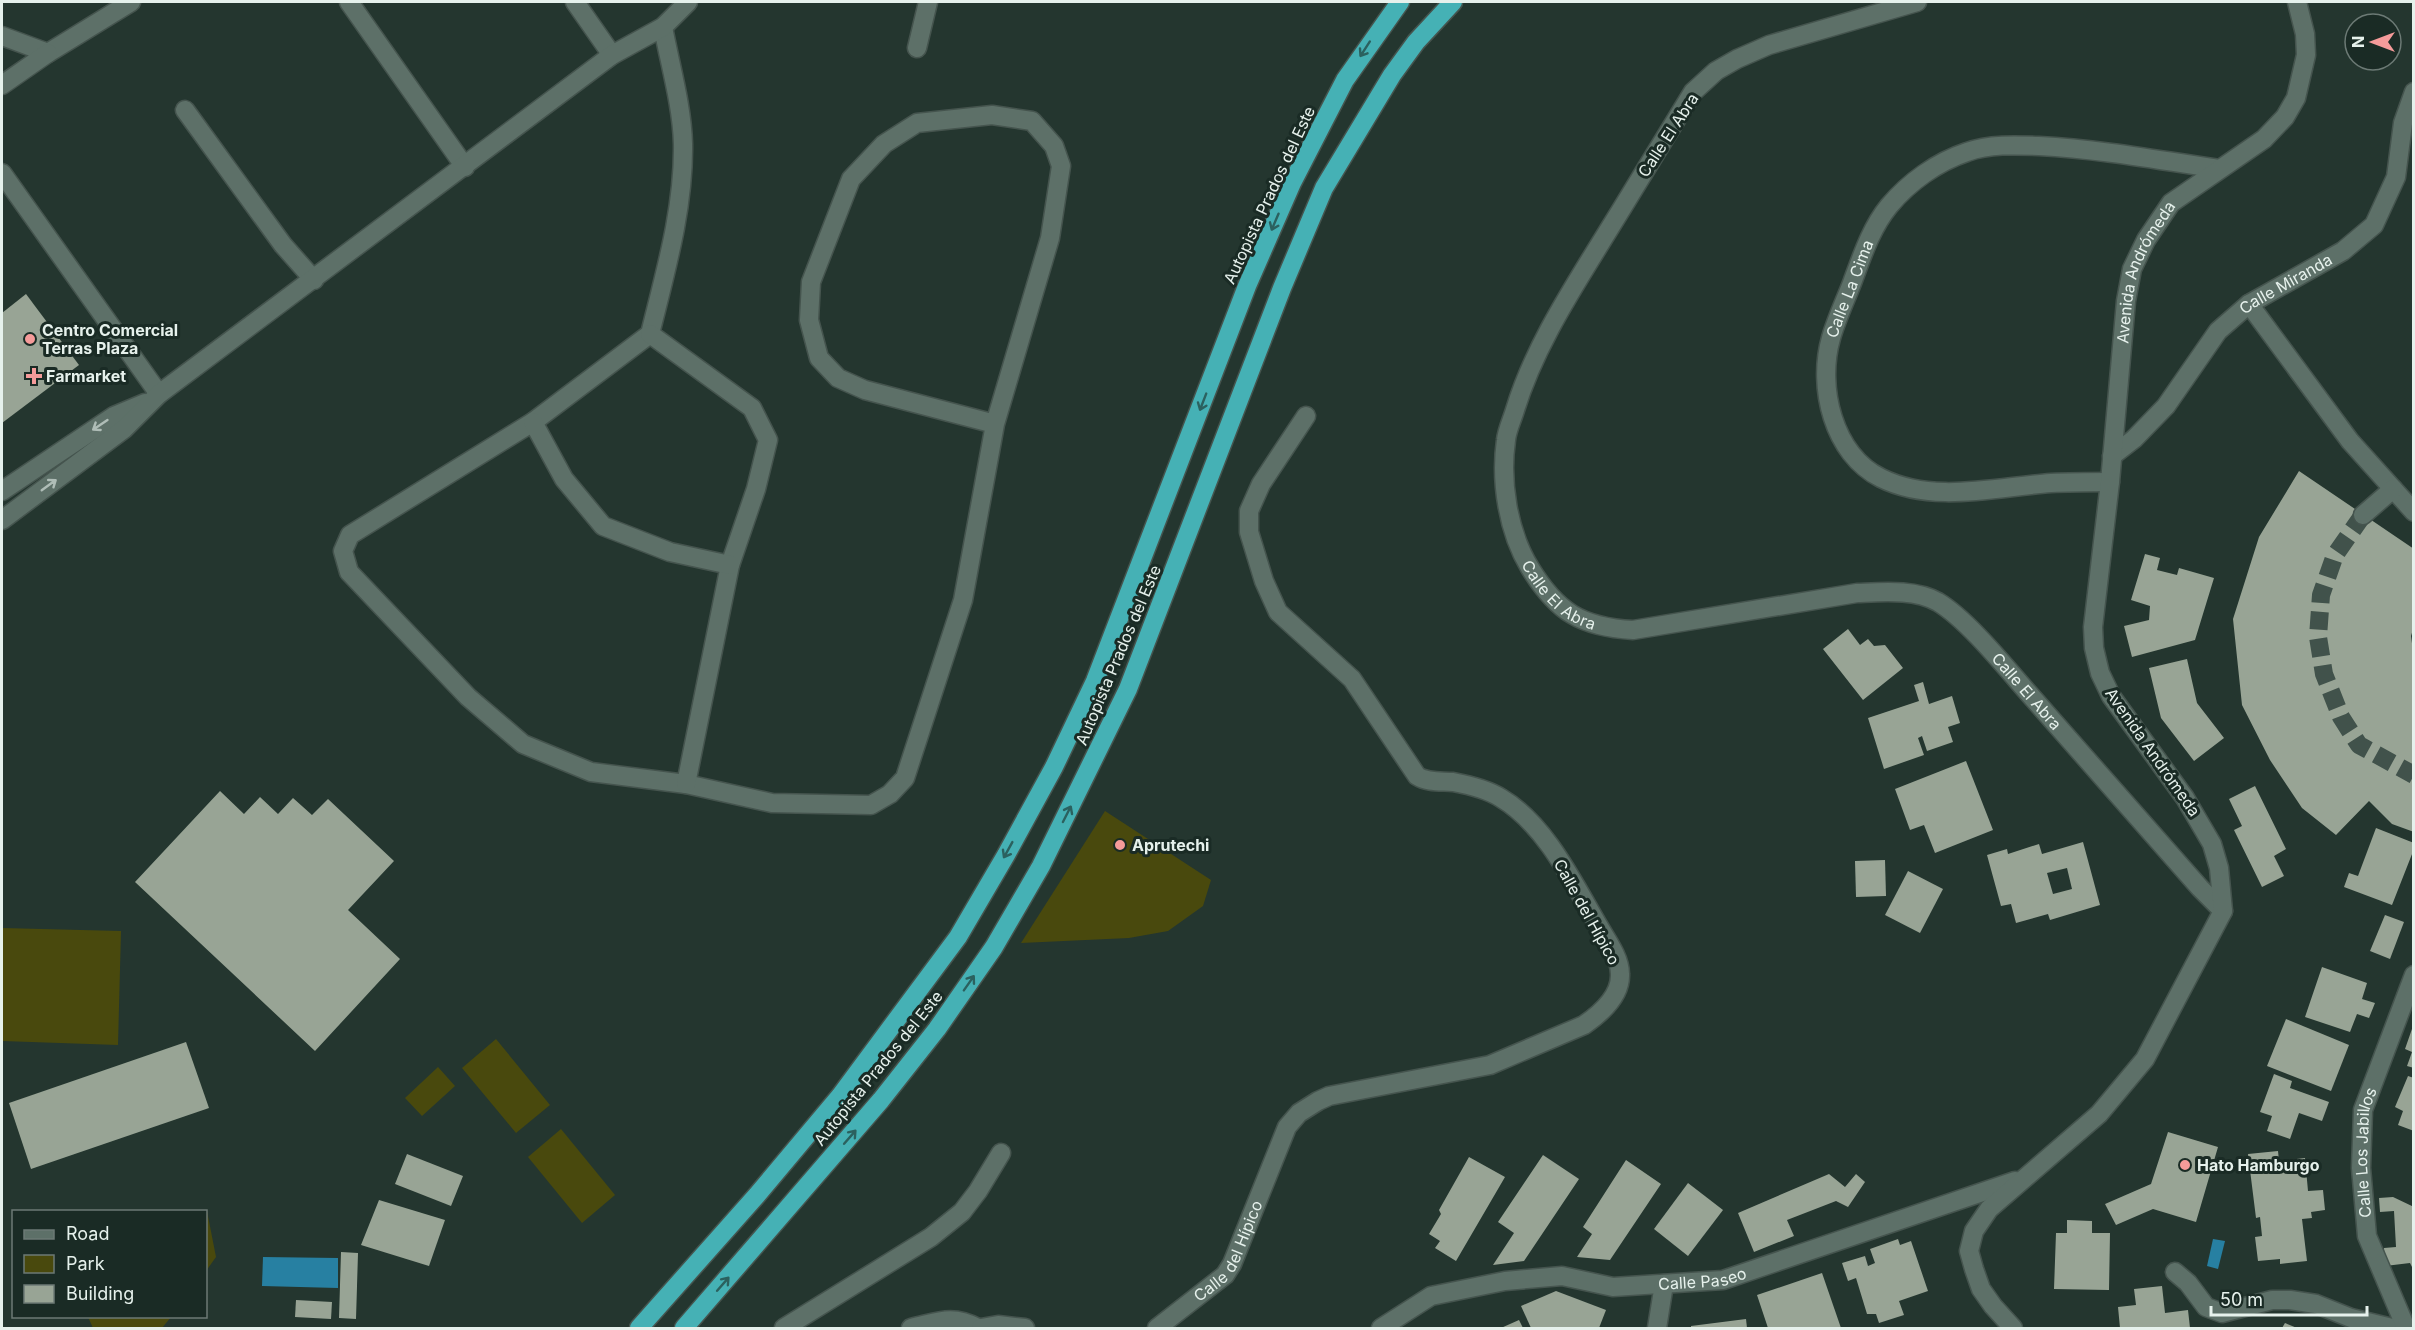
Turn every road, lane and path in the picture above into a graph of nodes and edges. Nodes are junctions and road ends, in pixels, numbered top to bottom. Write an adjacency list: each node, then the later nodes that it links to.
1 (131, 2): 13 (street)
2 (349, 2): 18 (street)
3 (575, 2): 14 (street)
4 (688, 2): 10 (street)
5 (928, 2): 12 (street)
6 (1400, 2): 43 (highway, Autopista Prados del Este, one-way to 43)
7 (1453, 2): 44 (highway, Autopista Prados del Este, one-way to 7)
8 (1917, 2): 37 (street, Calle El Abra)
9 (2297, 2): 19 (street, Avenida Andrómeda)
10 (663, 27): 14 (street); 23 (street)
11 (2, 36): 13 (street)
12 (917, 48)
13 (48, 52): 15 (street)
14 (612, 55): 18 (street)
15 (2, 85)
16 (2414, 92): 22 (street, Calle Miranda)
17 (185, 110): 21 (street)
18 (465, 166): 21 (street)
19 (2219, 169): 28 (street, Avenida Andrómeda); 29 (street, Calle La Cima)
20 (2, 173): 24 (street)
21 (314, 280): 24 (street)
22 (2249, 304): 28 (street, Calle Miranda); 30 (street)
23 (650, 334): 26 (street); 35 (street)
24 (156, 397): 31 (street, one-way to 31); 34 (street, one-way to 24)
25 (1306, 416): 49 (street, Calle del Hípico)
26 (533, 422): 35 (street); 36 (street)
27 (995, 424): 27 (street); 36 (street)
28 (2112, 456): 29 (street, Avenida Andrómeda)
29 (2110, 482): 37 (street, Avenida Andrómeda)
30 (2393, 489): 32 (street); 33 (street)
31 (2, 491)
32 (2414, 512)
33 (2363, 515)
34 (2, 519)
35 (730, 565): 36 (street)
36 (686, 784)
37 (2223, 911): 40 (street)
38 (2414, 975): 54 (street, Calle Los Jabillos)
39 (1001, 1153): 45 (street)
40 (2023, 1179): 42 (street, Calle Paseo); 52 (street)
41 (2175, 1272): 53 (street)
42 (1664, 1284): 50 (street, Calle Paseo); 51 (street)
43 (639, 1329)
44 (684, 1329)
45 (784, 1329)
46 (911, 1329): 47 (street)
47 (980, 1329): 48 (street)
48 (1025, 1329)
49 (1157, 1329)
50 (1381, 1329)
51 (1657, 1329)
52 (2013, 1329)
53 (2392, 1329)
54 (2406, 1329)

